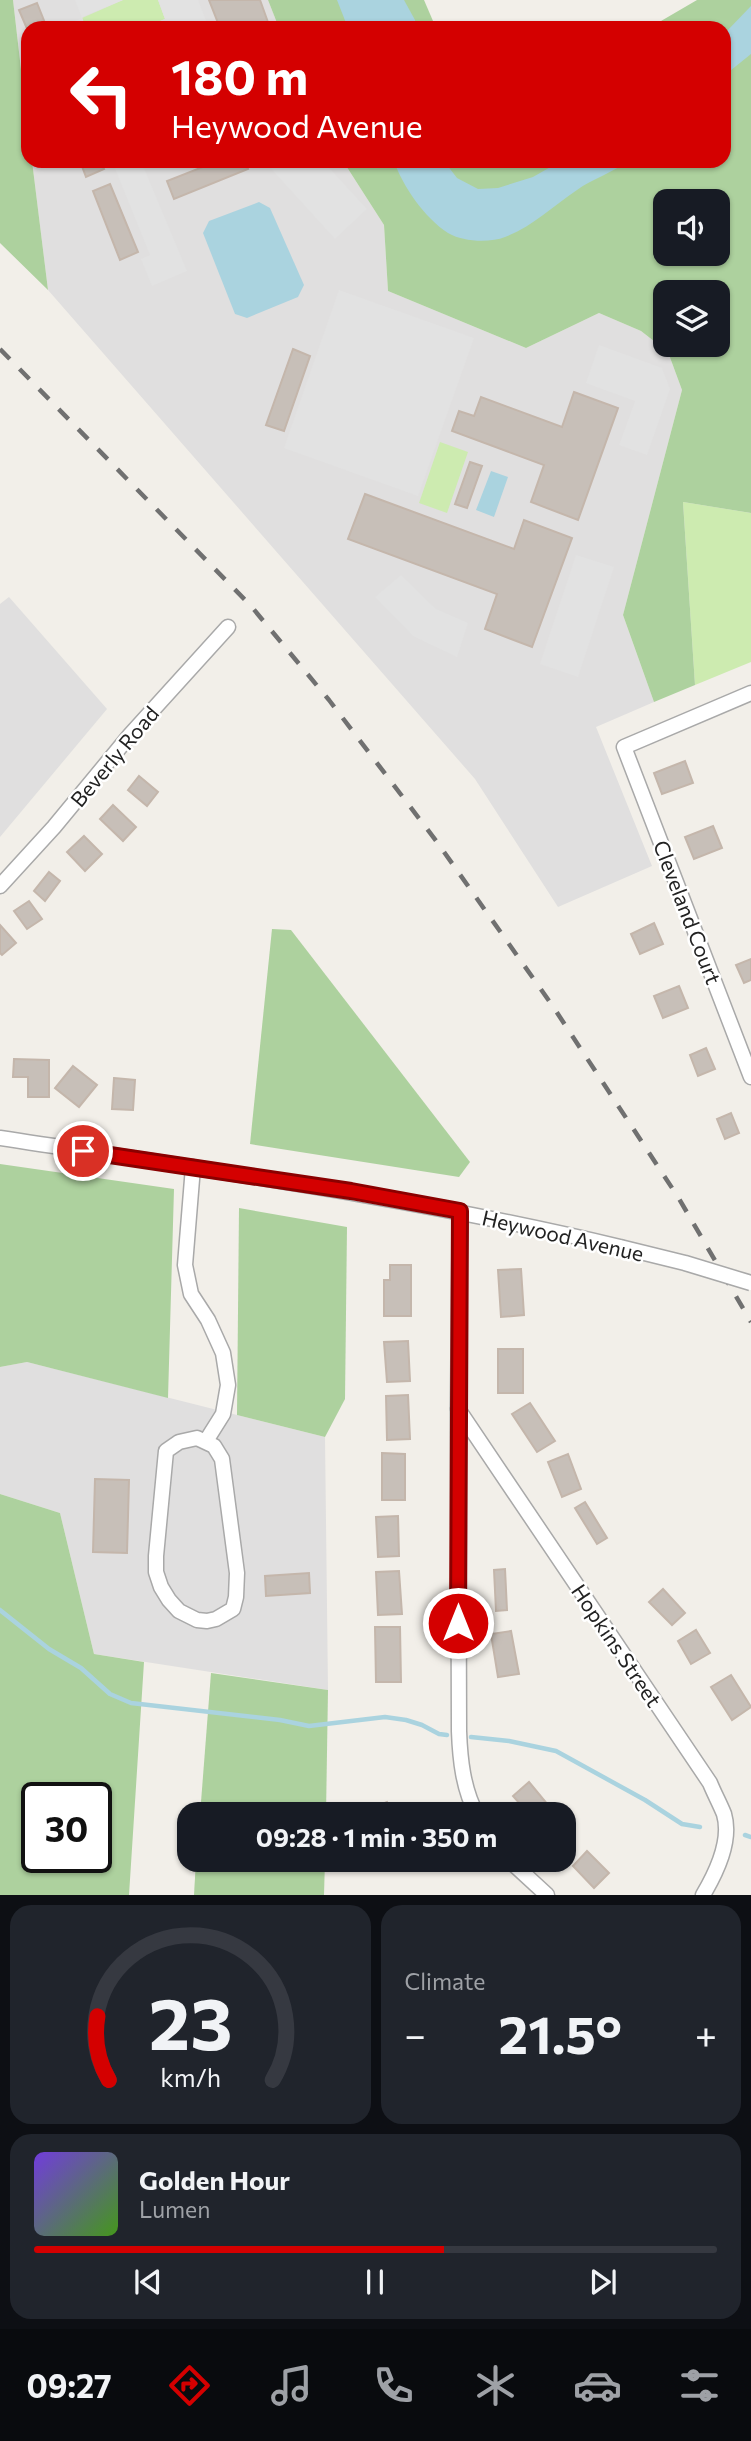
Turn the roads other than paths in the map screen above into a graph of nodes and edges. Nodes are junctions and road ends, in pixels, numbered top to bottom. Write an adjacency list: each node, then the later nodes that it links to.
1 (228, 627): 3 (street, Beverly Road)
2 (751, 693): 4 (street, Cleveland Court)
3 (0, 886)
4 (751, 1077)
5 (0, 1138): 6 (street, Heywood Avenue)
6 (193, 1167): 7 (street, Heywood Avenue); 10 (street)
7 (460, 1211): 8 (street, Heywood Avenue, bridge); 9 (street)
8 (751, 1283)
9 (457, 1408): 11 (street); 14 (street, Hopkins Street)
10 (206, 1441): 10 (street)
11 (472, 1802)
12 (522, 1872): 13 (street)
13 (547, 1895)
14 (703, 1895)

